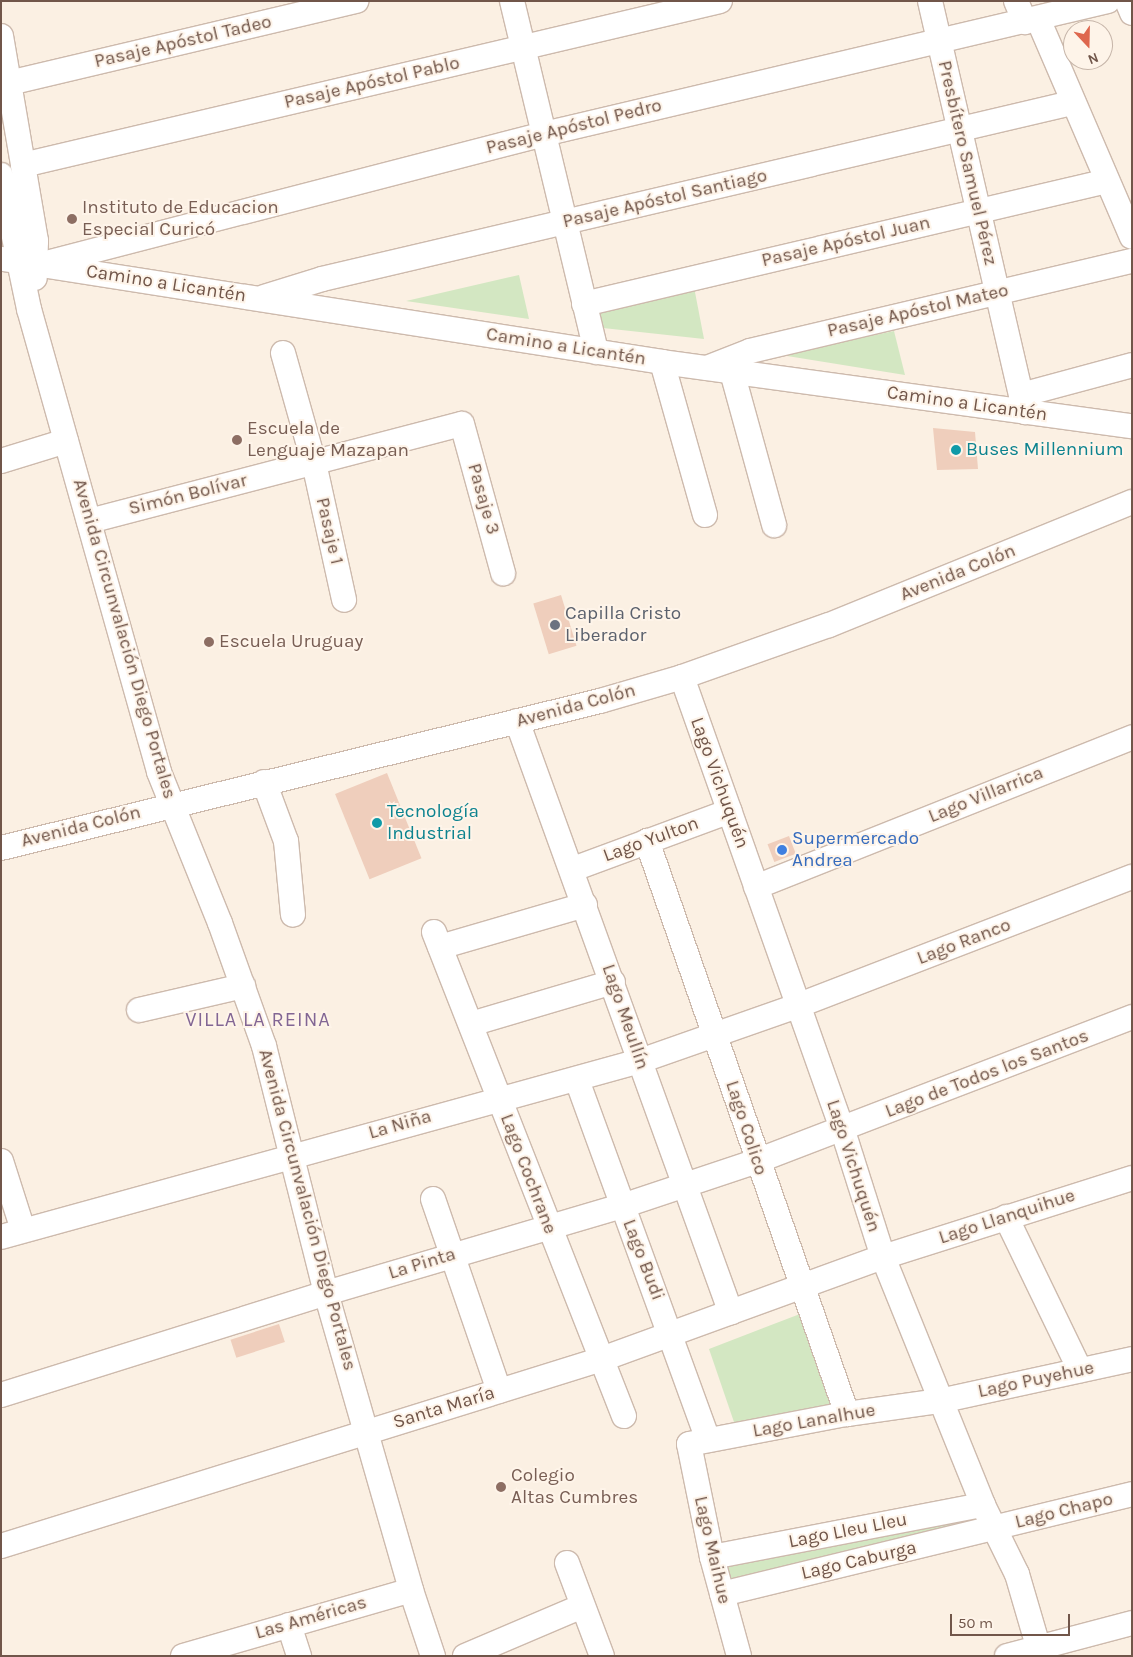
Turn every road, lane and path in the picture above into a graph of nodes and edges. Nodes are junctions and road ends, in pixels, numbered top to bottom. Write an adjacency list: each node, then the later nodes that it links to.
1 (356, 1): 12 (street, Pasaje Apóstol Tadeo)
2 (512, 1): 11 (street)
3 (720, 1): 11 (street, Pasaje Apóstol Pablo)
4 (930, 1): 10 (street, Presbítero Samuel Pérez)
5 (1108, 1): 8 (street, Pasaje Apóstol Pedro)
6 (1127, 1): 7 (street)
7 (1132, 13)
8 (1026, 14): 10 (street, Pasaje Apóstol Pedro); 13 (street)
9 (1, 36): 12 (street, Avenida Circunvalación Diego Portales)
10 (939, 40): 14 (street, Presbítero Samuel Pérez); 15 (street, Pasaje Apóstol Pedro)
11 (523, 47): 15 (street); 16 (street, Pasaje Apóstol Pablo)
12 (9, 83): 16 (street, Avenida Circunvalación Diego Portales)
13 (1072, 103): 14 (street, Pasaje Apóstol Santiago); 18 (street)
14 (960, 130): 19 (street, Presbítero Samuel Pérez); 20 (street, Pasaje Apóstol Santiago)
15 (544, 134): 20 (street); 23 (street, Pasaje Apóstol Pedro)
16 (23, 165): 23 (street, Avenida Circunvalación Diego Portales)
17 (1, 176): 23 (street, Avenida Circunvalación Diego Portales)
18 (1108, 181): 19 (street, Pasaje Apóstol Juan); 21 (street)
19 (979, 211): 24 (street, Presbítero Samuel Pérez); 26 (street, Pasaje Apóstol Juan)
20 (565, 222): 25 (street, Pasaje Apóstol Santiago); 26 (street)
21 (1132, 238)
22 (1132, 261): 24 (street, Pasaje Apóstol Mateo)
23 (25, 262): 25 (street, Camino a Licantén); 36 (street, Avenida Circunvalación Diego Portales)
24 (998, 293): 31 (street, Pasaje Apóstol Mateo); 33 (street, Presbítero Samuel Pérez)
25 (260, 299): 27 (street, Camino a Licantén)
26 (584, 304): 27 (street)
27 (596, 352): 29 (street, Camino a Licantén)
28 (283, 353): 38 (street, Pasaje 1)
29 (662, 362): 31 (street, Camino a Licantén); 40 (street)
30 (1132, 365): 33 (street)
31 (706, 368): 32 (street, Camino a Licantén)
32 (732, 372): 33 (street, Camino a Licantén); 42 (street)
33 (1023, 403): 35 (street, Camino a Licantén)
34 (462, 424): 38 (street, Simón Bolívar); 43 (street, Pasaje 3)
35 (1132, 426)
36 (66, 441): 37 (street); 41 (street, Avenida Circunvalación Diego Portales)
37 (1, 461)
38 (314, 463): 41 (street, Simón Bolívar); 44 (street, Pasaje 1)
39 (1132, 502): 45 (street, Avenida Colón)
40 (706, 515)
41 (89, 521): 49 (street, Avenida Circunvalación Diego Portales)
42 (774, 525)
43 (503, 573)
44 (344, 600)
45 (682, 678): 46 (street, Avenida Colón); 50 (street, Lago Vichuquén)
46 (517, 721): 48 (street, Avenida Colón); 53 (street, Lago Meullín)
47 (1132, 737): 55 (street, Lago Villarrica)
48 (264, 782): 49 (street, Avenida Colón); 57 (street)
49 (172, 805): 52 (street, Avenida Colón); 59 (street, Avenida Circunvalación Diego Portales)
50 (730, 811): 51 (street, Lago Yulton); 55 (street, Lago Vichuquén)
51 (647, 842): 53 (street, Lago Yulton); 64 (street, Lago Colico)
52 (1, 848)
53 (573, 868): 56 (street, Lago Meullín)
54 (1132, 878): 60 (street, Lago Ranco)
55 (756, 887): 60 (street, Lago Vichuquén)
56 (585, 905): 58 (street, Lago Meullín); 63 (street, Lago Cochrane)
57 (292, 915)
58 (613, 982): 63 (street); 65 (street, Lago Meullín)
59 (243, 986): 61 (street); 69 (street, Avenida Circunvalación Diego Portales)
60 (797, 1006): 64 (street, La Niña); 68 (street, Lago Vichuquén)
61 (140, 1010)
62 (1132, 1017): 68 (street, Lago de Todos los Santos)
63 (471, 1024): 67 (street, Lago Cochrane)
64 (715, 1034): 65 (street, La Niña); 71 (street, Lago Colico)
65 (640, 1061): 66 (street, La Niña); 73 (street, Lago Meullín)
66 (577, 1080): 67 (street, La Niña); 75 (street, Lago Budi)
67 (499, 1097): 69 (street, La Niña); 77 (street, Lago Cochrane)
68 (843, 1131): 71 (street, La Pinta); 80 (street, Lago Vichuquén)
69 (290, 1156): 78 (street, La Niña); 82 (street, Avenida Circunvalación Diego Portales)
70 (1, 1161): 78 (street)
71 (757, 1161): 73 (street, La Pinta); 81 (street, Lago Colico)
72 (1132, 1178): 76 (street, Lago Llanquihue)
73 (684, 1185): 75 (street, La Pinta); 83 (street, Lago Meullín)
74 (433, 1198): 79 (street)
75 (622, 1206): 77 (street, La Pinta); 84 (street, Lago Budi)
76 (1006, 1217): 80 (street, Lago Llanquihue); 87 (street)
77 (548, 1227): 79 (street, La Pinta); 85 (street, Lago Cochrane)
78 (12, 1233)
79 (452, 1255): 82 (street, La Pinta); 88 (street)
80 (883, 1257): 81 (street, Santa María); 90 (street, Lago Vichuquén)
81 (802, 1288): 83 (street, Santa María); 91 (street, Lago Colico)
82 (326, 1293): 89 (street, La Pinta); 93 (street, Avenida Circunvalación Diego Portales)
83 (731, 1313): 84 (street, Santa María)
84 (672, 1335): 85 (street, Santa María); 94 (street, Lago Budi)
85 (602, 1359): 88 (street, Santa María); 92 (street, Lago Cochrane)
86 (1132, 1359): 87 (street, Lago Puyehue)
87 (1080, 1370): 90 (street, Lago Puyehue)
88 (499, 1391): 93 (street, Santa María)
89 (1, 1395)
90 (940, 1401): 91 (street, Lago Lanalhue); 96 (street, Lago Vichuquén)
91 (848, 1414): 94 (street, Lago Lanalhue)
92 (624, 1416)
93 (366, 1433): 98 (street, Santa María); 101 (street, Avenida Circunvalación Diego Portales)
94 (698, 1442): 99 (street, Lago Maihue)
95 (1132, 1494): 97 (street, Lago Chapo)
96 (983, 1504): 97 (street, Lago Vichuquén); 99 (street, Lago Lleu Lleu)
97 (996, 1528): 102 (street, Lago Caburga); 106 (street, Lago Vichuquén)
98 (1, 1546)
99 (712, 1557): 102 (street, Lago Maihue)
100 (567, 1563): 103 (street)
101 (411, 1590): 105 (street, Las Américas); 109 (street, Avenida Circunvalación Diego Portales)
102 (722, 1594): 112 (street, Lago Maihue)
103 (582, 1606): 110 (street); 111 (street)
104 (1132, 1623): 106 (street)
105 (289, 1625): 107 (street, Las Américas); 108 (street)
106 (1040, 1652): 113 (street)
107 (197, 1654)
108 (299, 1656)
109 (433, 1656)
110 (465, 1656)
111 (602, 1656)
112 (739, 1656)
113 (1007, 1656)

